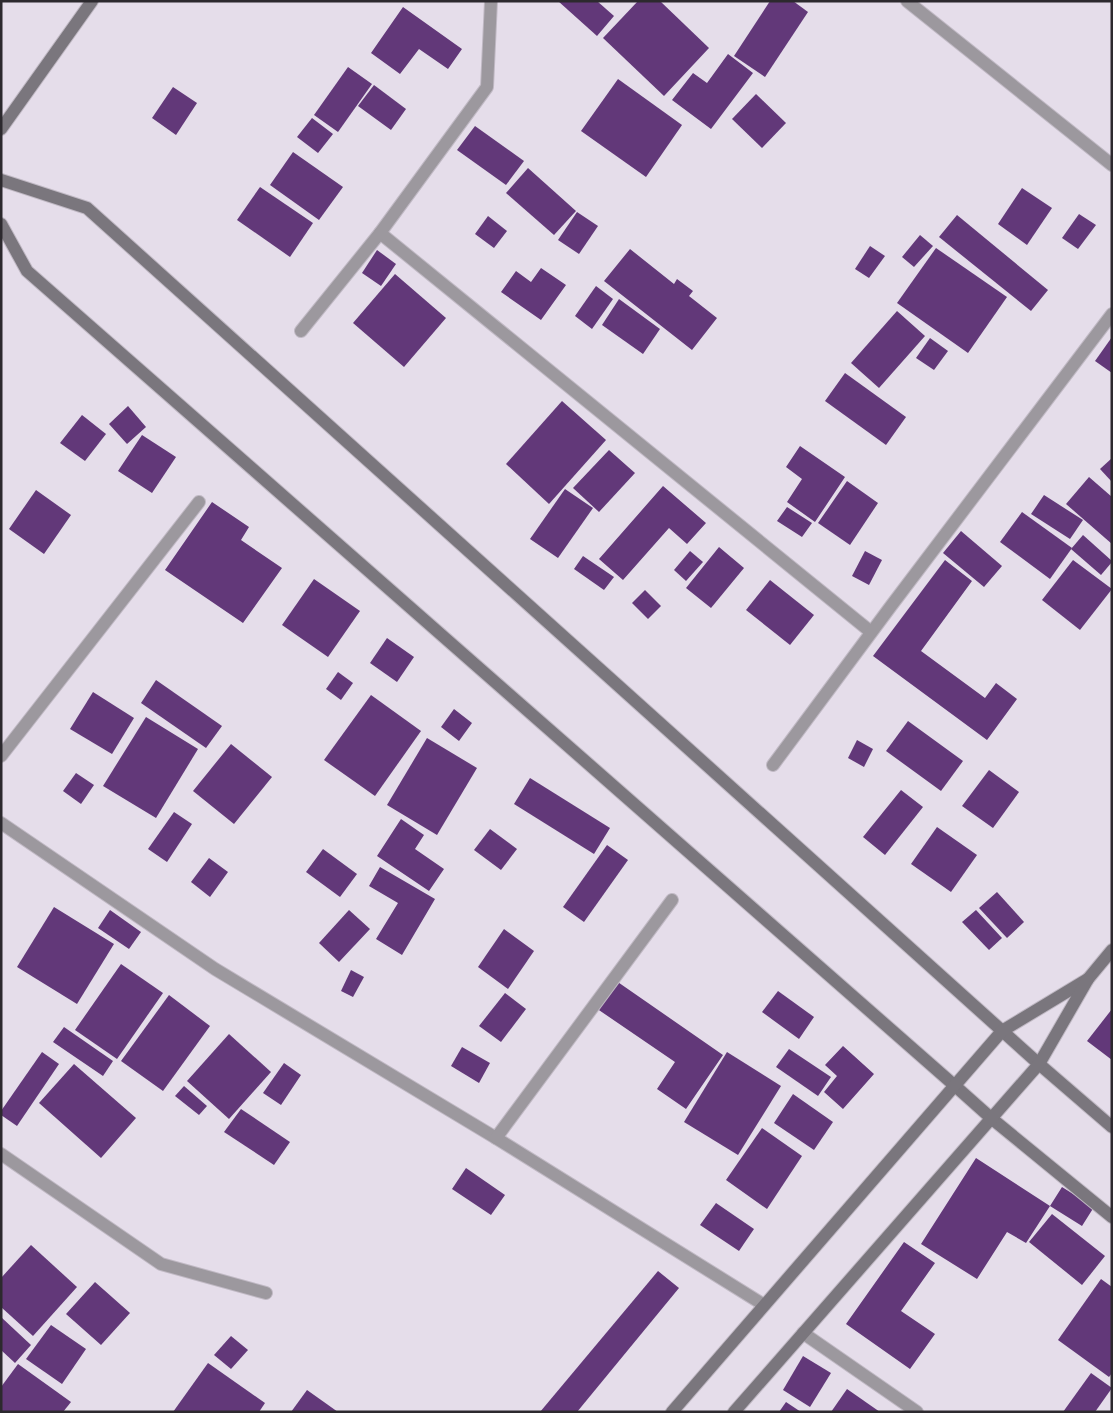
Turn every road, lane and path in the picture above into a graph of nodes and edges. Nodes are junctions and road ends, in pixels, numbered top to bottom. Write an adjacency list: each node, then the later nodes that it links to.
1 (92, 1): 4 (street)
2 (491, 1): 8 (street)
3 (907, 1): 5 (street)
4 (1, 129)
5 (1112, 165)
6 (1, 180): 19 (street)
7 (1, 224): 21 (street)
8 (380, 233): 10 (street); 12 (street)
9 (1112, 314): 12 (street)
10 (301, 331)
11 (199, 502): 13 (street)
12 (871, 632): 14 (street)
13 (1, 756)
14 (773, 765)
15 (1, 823): 24 (street)
16 (672, 900): 24 (street)
17 (1112, 950): 18 (street)
18 (1088, 979): 19 (street); 20 (street)
19 (1002, 1031): 20 (street); 21 (street)
20 (1039, 1064): 22 (street); 23 (street)
21 (954, 1085): 22 (street); 28 (street)
22 (991, 1118): 26 (street); 29 (street)
23 (1112, 1127)
24 (496, 1138): 28 (street)
25 (1, 1154): 27 (street)
26 (1112, 1217)
27 (266, 1293)
28 (764, 1305): 30 (street)
29 (803, 1333): 31 (street); 32 (street)
30 (672, 1412)
31 (734, 1412)
32 (917, 1412)

